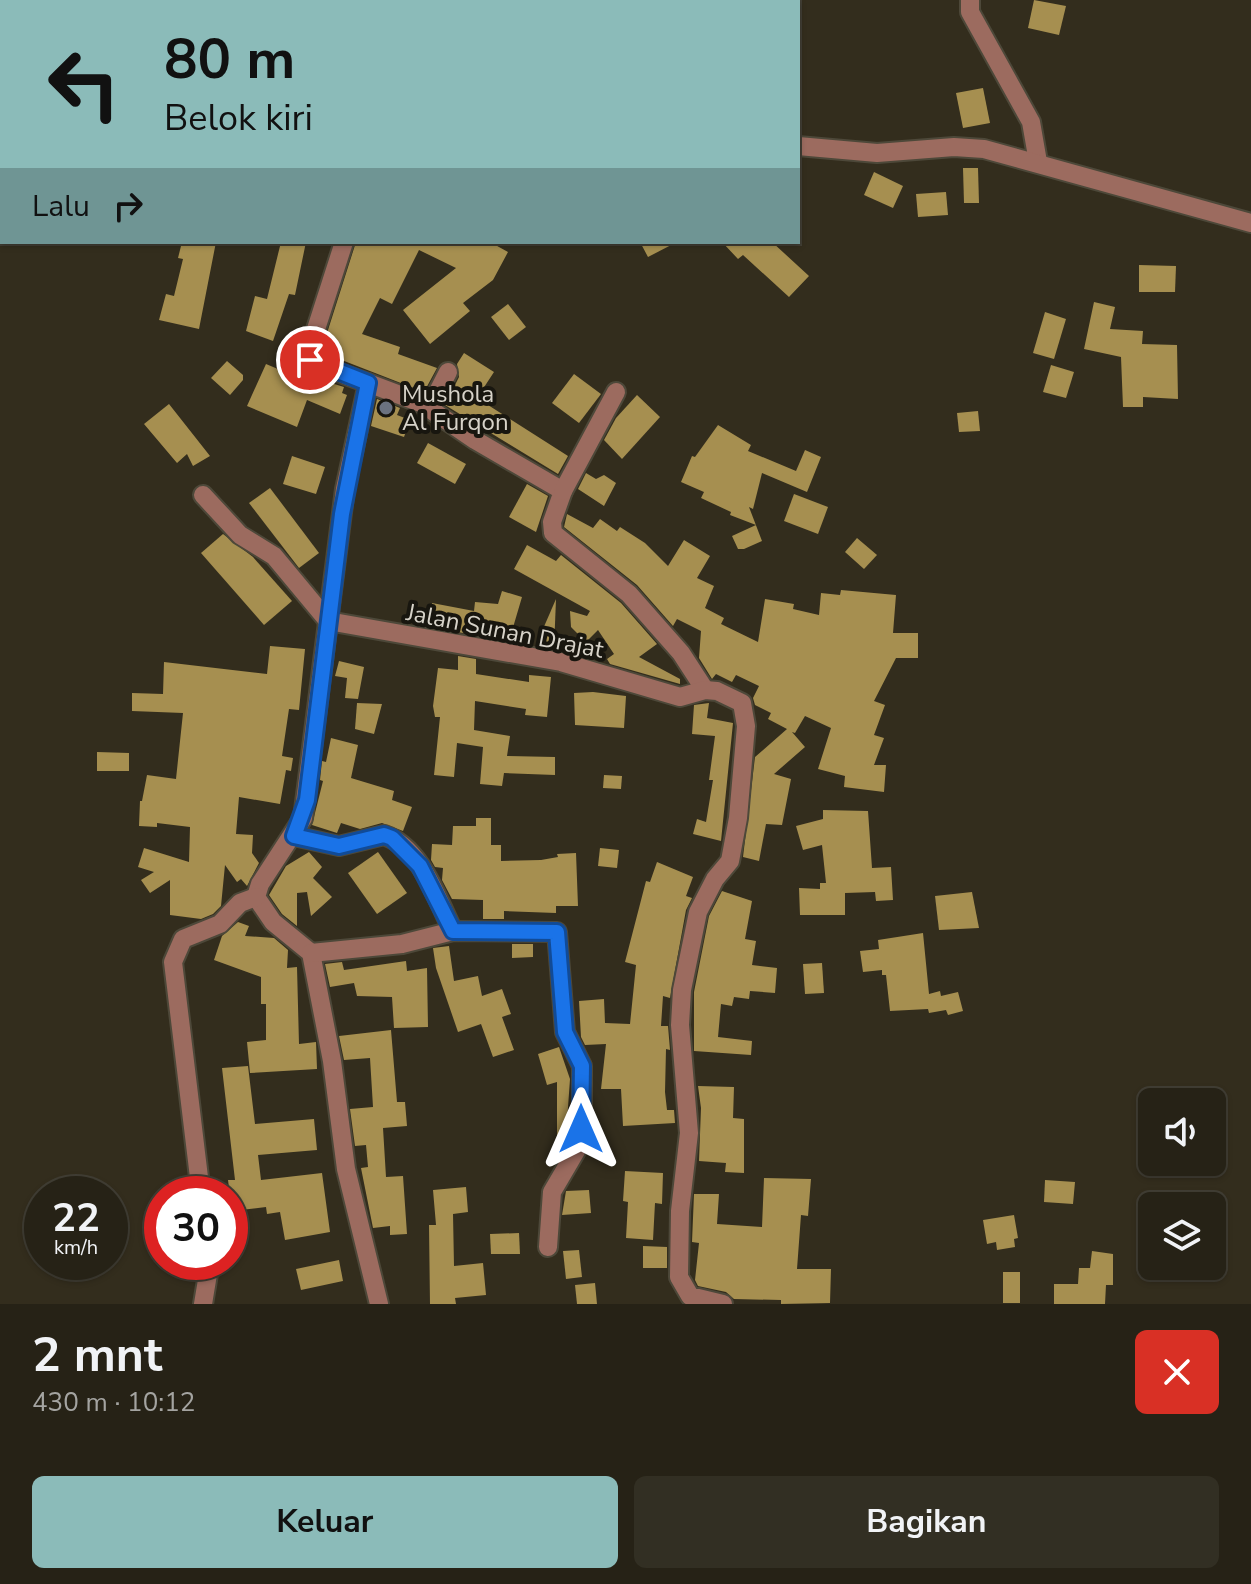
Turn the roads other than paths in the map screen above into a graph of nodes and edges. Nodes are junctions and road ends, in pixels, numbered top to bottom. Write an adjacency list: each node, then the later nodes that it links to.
1 (970, 0): 3 (street)
2 (800, 146): 3 (street)
3 (1038, 162): 4 (street)
4 (1251, 223)
5 (343, 244): 7 (street)
6 (448, 372): 9 (street)
7 (368, 383): 9 (street); 12 (street)
8 (616, 392): 10 (street)
9 (429, 409): 10 (street)
10 (563, 491): 13 (street)
11 (203, 495): 12 (street)
12 (328, 621): 13 (street, Jalan Sunan Drajat); 14 (street)
13 (705, 690): 21 (street, Jalan Sunan Drajat)
14 (294, 836): 15 (street); 16 (street)
15 (256, 897): 17 (street); 18 (street)
16 (453, 931): 17 (street); 19 (street)
17 (311, 953): 23 (street)
18 (199, 1176)
19 (548, 1247)
20 (207, 1280): 22 (street)
21 (712, 1303)
22 (203, 1304)
23 (379, 1304)

